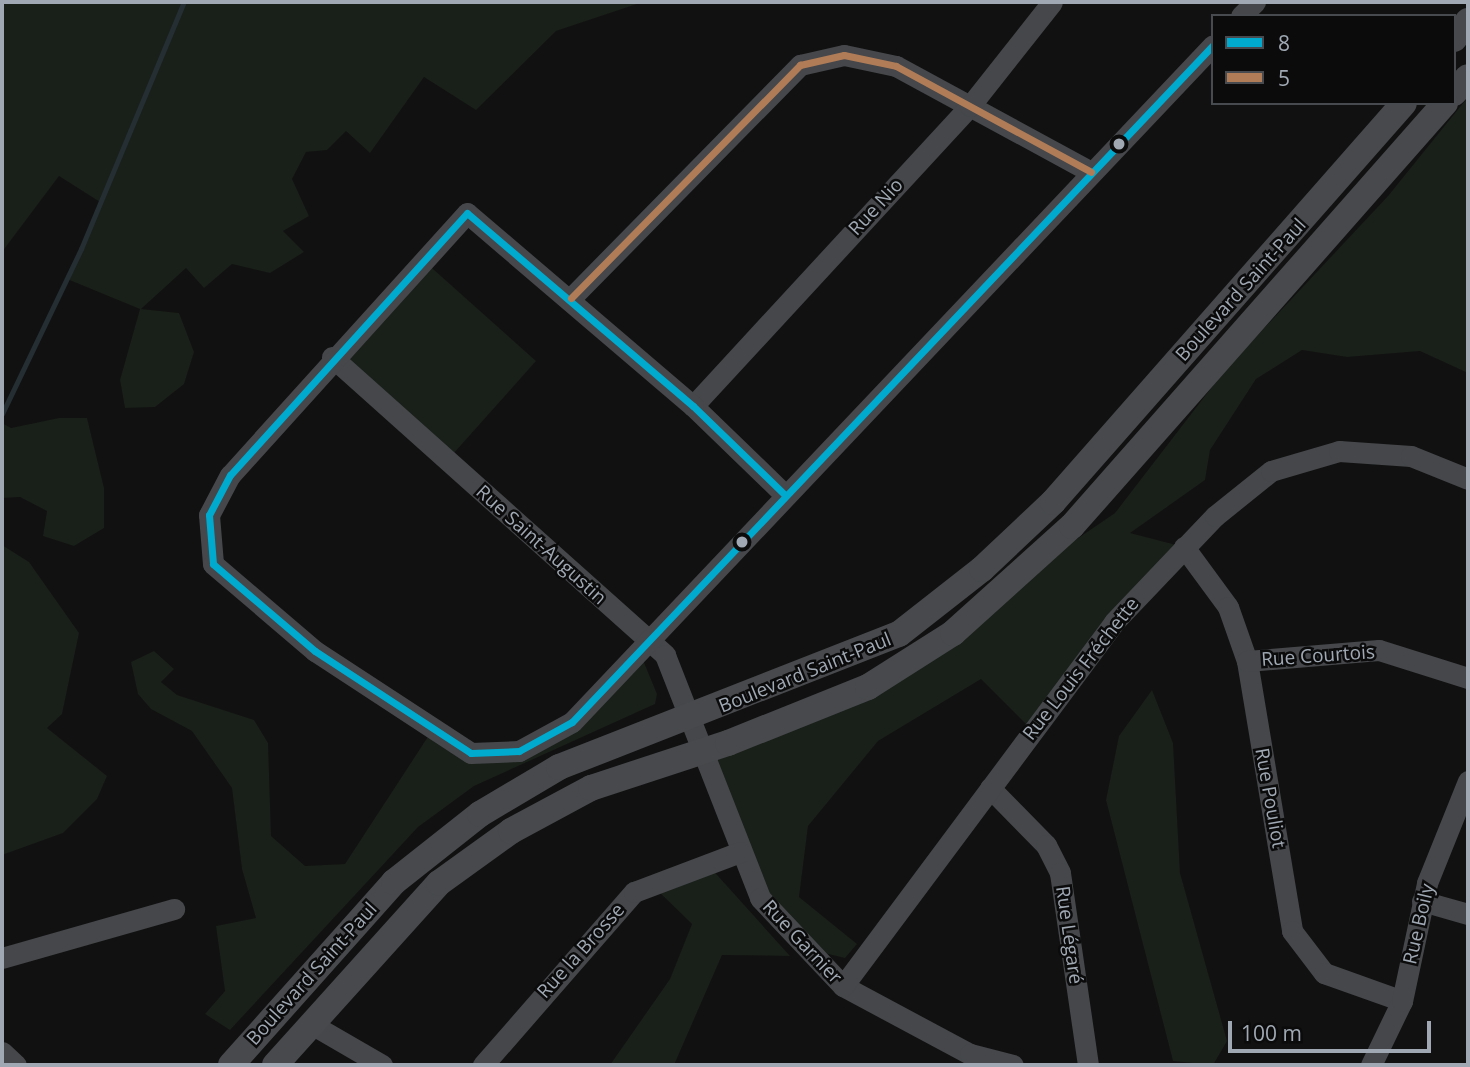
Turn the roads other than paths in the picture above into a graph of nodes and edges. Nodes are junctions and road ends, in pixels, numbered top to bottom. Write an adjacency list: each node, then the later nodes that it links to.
1 (1052, 2): 9 (street, Rue Nio)
2 (1468, 21): 3 (main road)
3 (1456, 36)
4 (1211, 47): 10 (street)
5 (1468, 77): 6 (main road)
6 (1456, 91)
7 (1402, 105): 20 (main road, Boulevard Saint-Paul)
8 (1443, 105): 21 (main road, Boulevard Saint-Paul)
9 (970, 106): 10 (street); 11 (street); 13 (street, Rue Nio)
10 (1091, 172): 15 (street)
11 (571, 298): 12 (street); 13 (street)
12 (332, 357): 17 (street, Rue Saint-Augustin); 17 (street)
13 (693, 405): 15 (street)
14 (1468, 479): 16 (street, Rue Louis Fréchette)
15 (785, 495): 17 (street)
16 (1184, 547): 18 (street, Rue Pouliot); 23 (street, Rue Louis Fréchette)
17 (647, 642): 20 (street, Rue Saint-Augustin)
18 (1247, 661): 19 (street, Rue Courtois); 30 (street, Rue Pouliot)
19 (1468, 678)
20 (692, 719): 21 (street, Rue Saint-Augustin); 34 (main road, Boulevard Saint-Paul)
21 (707, 757): 24 (street, Rue Garnier); 31 (main road, Boulevard Saint-Paul)
22 (1468, 781): 25 (street, Rue Boily)
23 (990, 788): 29 (street, Rue Louis Fréchette); 39 (street, Rue Légaré)
24 (740, 852): 29 (street, Rue Garnier); 37 (street, Rue la Brosse)
25 (1422, 901): 27 (street); 30 (street, Rue Boily)
26 (174, 909): 28 (street)
27 (1468, 914)
28 (2, 958)
29 (843, 986): 38 (street, Rue Garnier)
30 (1402, 1001): 40 (street, Rue Boily)
31 (313, 1024): 35 (main road, Boulevard Saint-Paul); 36 (street)
32 (2, 1052): 33 (street)
33 (16, 1065)
34 (231, 1065)
35 (275, 1065)
36 (382, 1065)
37 (483, 1065)
38 (1013, 1065)
39 (1088, 1065)
40 (1371, 1065)

